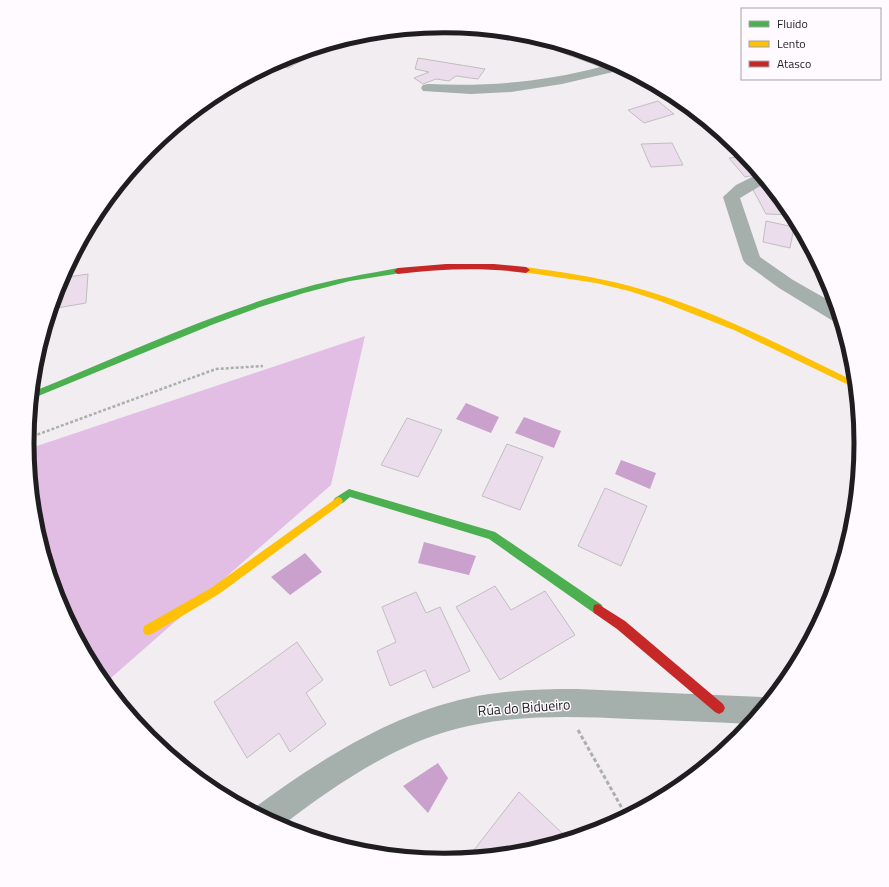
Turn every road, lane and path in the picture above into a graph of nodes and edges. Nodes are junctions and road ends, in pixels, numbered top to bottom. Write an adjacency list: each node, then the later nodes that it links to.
1 (612, 68): 2 (street)
2 (428, 88)
3 (759, 180): 4 (street)
4 (833, 312)
5 (263, 366): 8 (path)
6 (850, 383): 7 (street)
7 (38, 394)
8 (34, 436)
9 (148, 630): 11 (street)
10 (562, 703): 11 (street, Rúa do Bidueiro); 13 (path); 14 (street, Rúa do Bidueiro)
11 (719, 708): 12 (street, Rúa do Bidueiro)
12 (756, 711)
13 (625, 813)
14 (270, 815)

